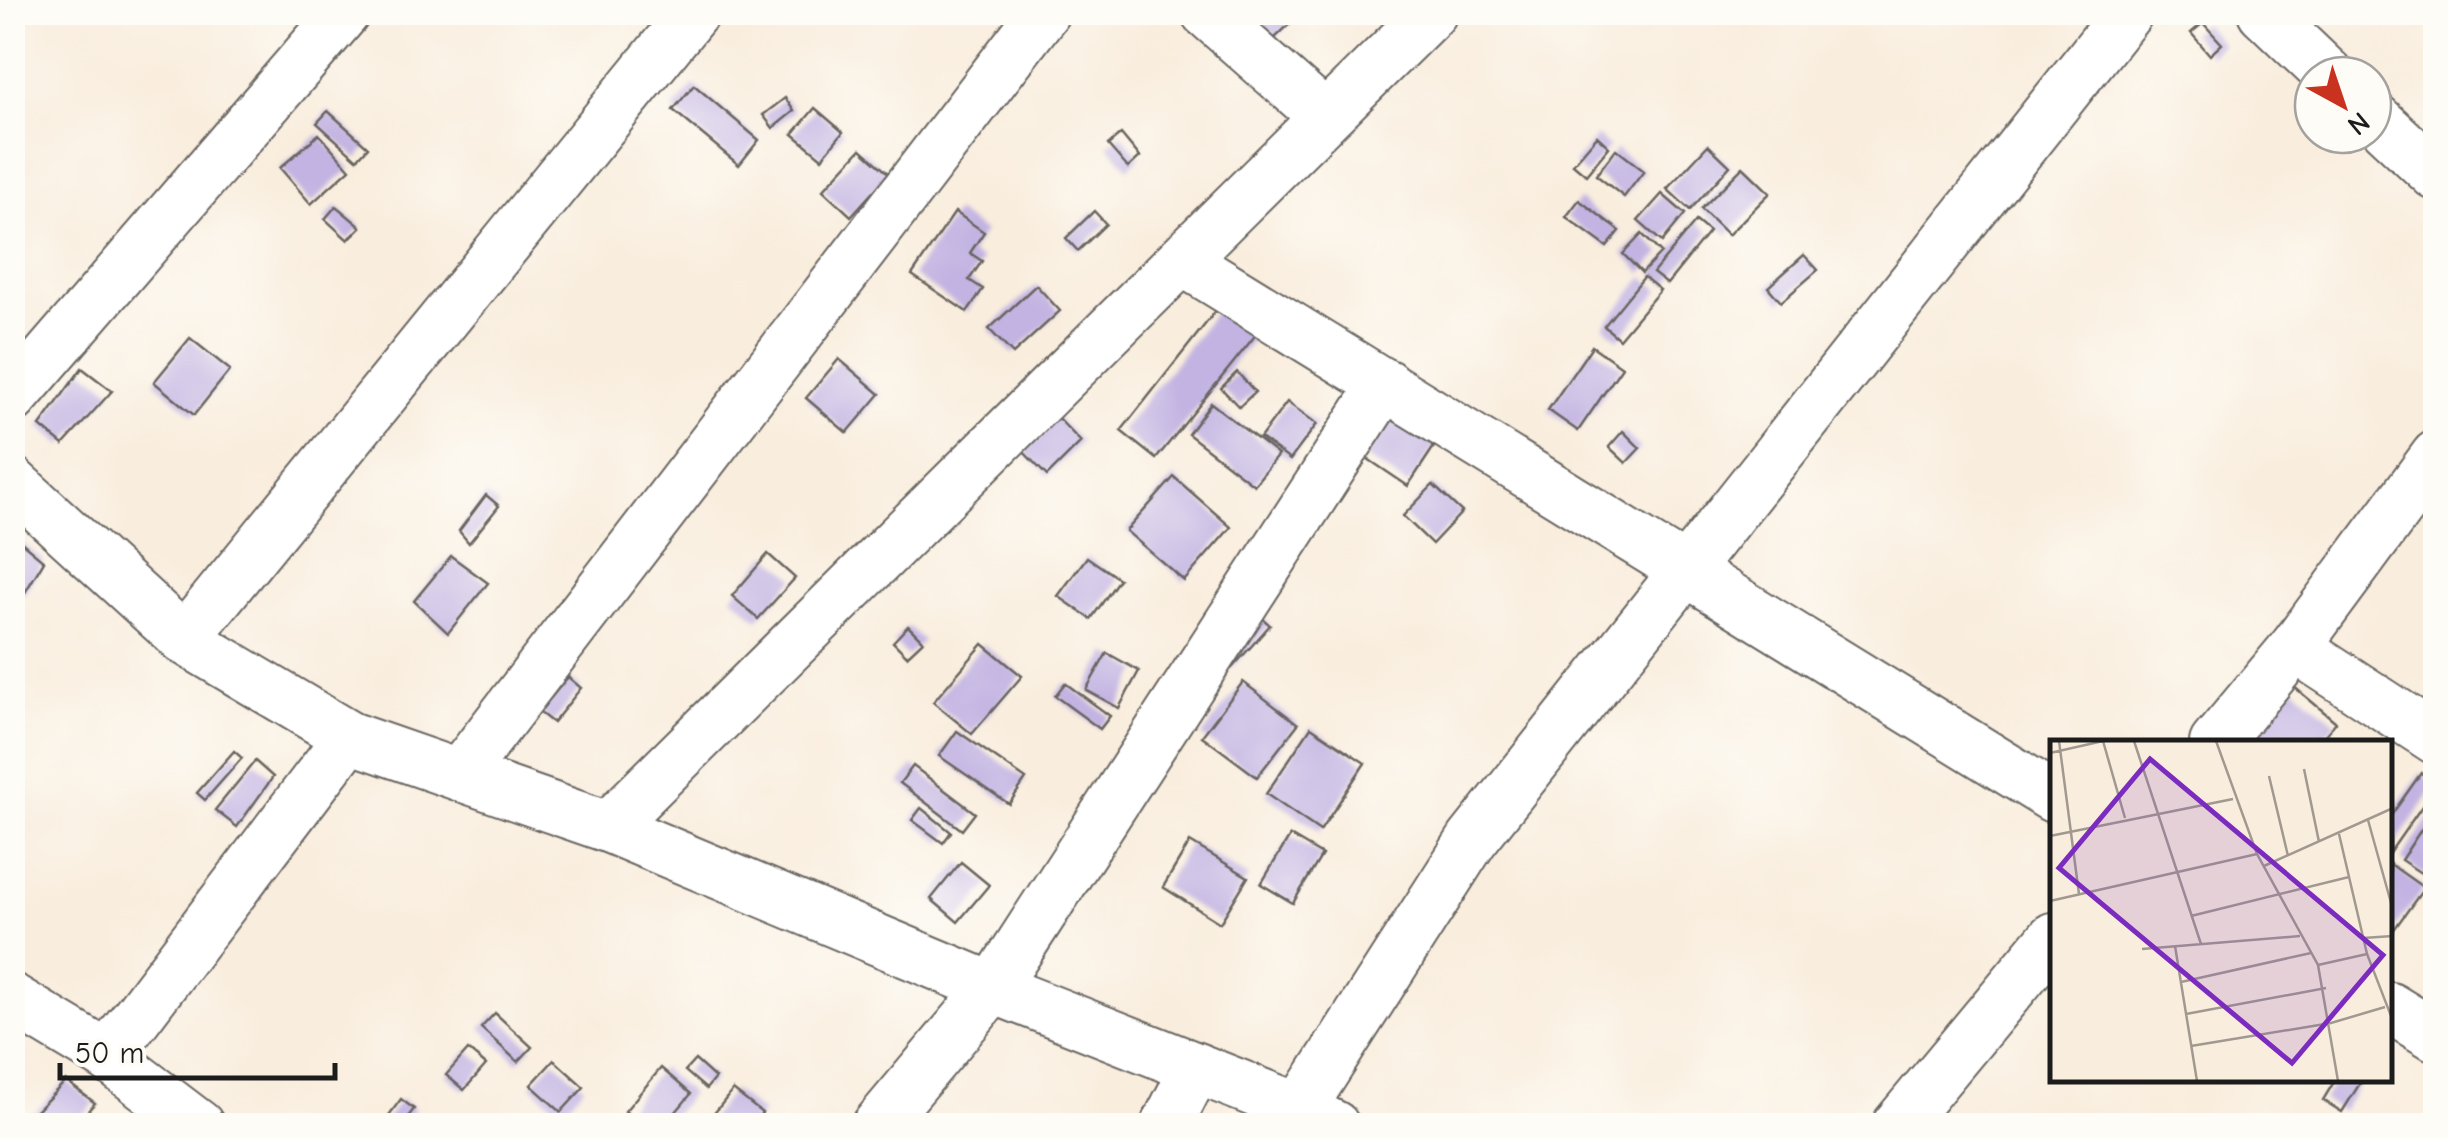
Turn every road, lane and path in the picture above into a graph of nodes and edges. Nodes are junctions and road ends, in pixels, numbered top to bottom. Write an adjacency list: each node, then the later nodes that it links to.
1 (345, 12): 14 (street)
2 (694, 12): 18 (street)
3 (1044, 12): 23 (street)
4 (1206, 12): 9 (street)
5 (1432, 12): 9 (street)
6 (2128, 12): 17 (street)
7 (2263, 12): 8 (street)
8 (2308, 55)
9 (1324, 116): 12 (street)
10 (2393, 135): 11 (street)
11 (2436, 175)
12 (1182, 260): 13 (street); 25 (street)
13 (1385, 384): 17 (street); 27 (street)
14 (12, 398)
15 (2436, 456): 19 (street)
16 (12, 482): 18 (street)
17 (1688, 570): 24 (street); 33 (street)
18 (184, 639): 20 (street)
19 (2296, 646): 21 (street); 22 (street)
20 (349, 737): 23 (street); 31 (street)
21 (2436, 739)
22 (2218, 740)
23 (459, 776): 25 (street)
24 (2050, 795)
25 (608, 826): 27 (street)
26 (2050, 942): 37 (street)
27 (993, 988): 32 (street); 35 (street)
28 (14, 1003): 31 (street)
29 (2393, 1010): 30 (street)
30 (2436, 1036)
31 (108, 1056): 34 (street)
32 (1196, 1068): 33 (street); 36 (street)
33 (1317, 1117)
34 (200, 1126)
35 (878, 1126)
36 (1166, 1126)
37 (1897, 1126)

